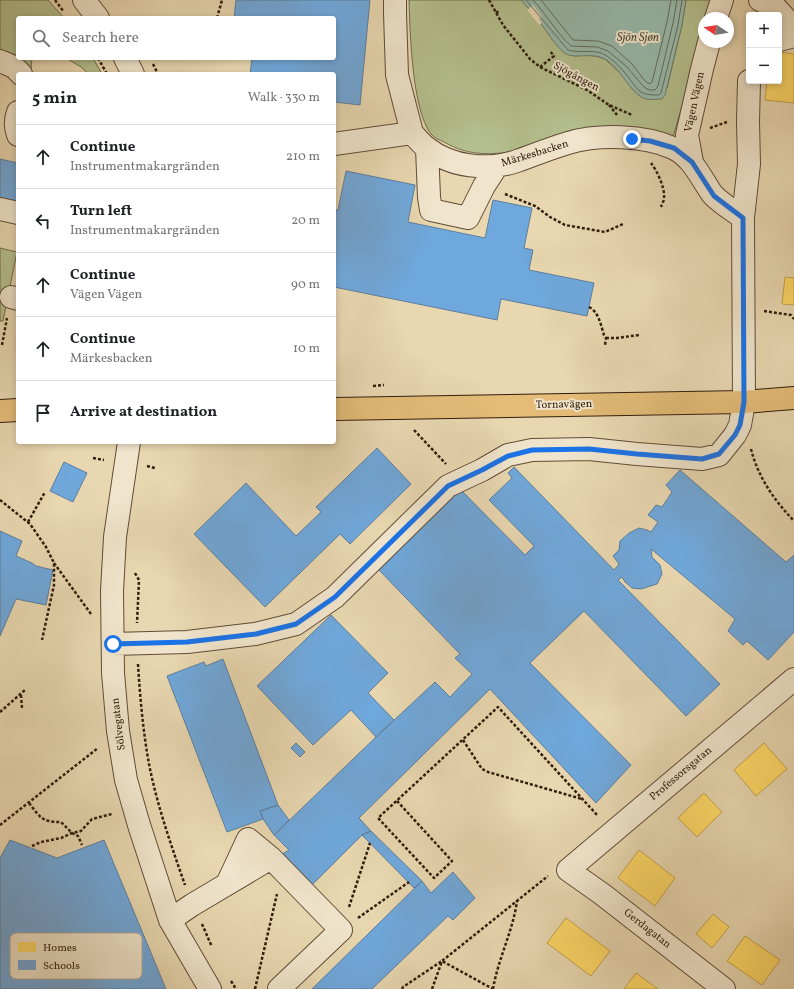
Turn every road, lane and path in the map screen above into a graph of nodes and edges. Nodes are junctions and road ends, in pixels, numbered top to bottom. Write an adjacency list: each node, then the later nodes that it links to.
1 (55, 0): 9 (path)
2 (84, 0): 12 (street)
3 (222, 0): 13 (path)
4 (396, 0): 31 (street)
5 (489, 0): 11 (path, Sjögången)
6 (722, 0): 10 (street)
7 (760, 0): 14 (street)
8 (500, 10): 11 (path)
9 (65, 12)
10 (718, 12)
11 (496, 13): 22 (path, Sjögången)
12 (96, 16)
13 (218, 16)
14 (794, 28)
15 (794, 36): 16 (street)
16 (782, 39)
17 (707, 48): 33 (street, Vägen Vägen)
18 (550, 51): 22 (path)
19 (99, 60): 24 (path)
20 (126, 60): 25 (street)
21 (0, 61): 23 (street)
22 (540, 67): 28 (path, Sjögången)
23 (19, 72)
24 (106, 72)
25 (132, 72)
26 (749, 84): 29 (street)
27 (16, 117): 30 (street)
28 (636, 117)
29 (748, 122): 33 (path); 41 (street)
30 (16, 128)
31 (412, 133): 34 (street); 35 (street, Märkesbacken)
32 (646, 141): 33 (street, Märkesbacken); 36 (street, Märkesbacken); 38 (path)
33 (681, 142): 41 (street)
34 (336, 144)
35 (427, 148): 36 (street, Märkesbacken); 37 (street)
36 (497, 166): 37 (street)
37 (484, 186): 42 (path)
38 (661, 207)
39 (0, 209): 40 (street)
40 (16, 213)
41 (743, 218): 45 (street)
42 (623, 224)
43 (14, 298): 50 (path)
44 (589, 307): 48 (path)
45 (743, 308): 46 (path); 52 (street)
46 (794, 319)
47 (639, 335): 48 (path)
48 (606, 338): 49 (path)
49 (605, 345)
50 (2, 346)
51 (794, 398): 52 (main road, Tornavägen)
52 (744, 402): 53 (main road, Tornavägen); 59 (street)
53 (336, 409)
54 (16, 410): 55 (main road)
55 (0, 411)
56 (413, 430): 59 (path)
57 (129, 444): 69 (street, Sölvegatan)
58 (750, 447): 62 (path)
59 (462, 480): 68 (street)
60 (45, 492): 63 (path)
61 (0, 500): 63 (path)
62 (794, 521)
63 (28, 522): 64 (path)
64 (54, 563): 66 (path); 67 (path)
65 (139, 580): 68 (path)
66 (91, 615)
67 (42, 640)
68 (137, 643): 69 (street); 91 (path)
69 (113, 644): 92 (street, Sölvegatan)
70 (794, 679): 82 (street, Professorsgatan)
71 (25, 690): 72 (path)
72 (20, 694): 73 (path); 74 (path)
73 (22, 708)
74 (0, 712)
75 (463, 740): 77 (path); 77 (path); 78 (path)
76 (99, 748): 79 (path)
77 (583, 800): 82 (path)
78 (397, 801): 78 (path)
79 (29, 803): 81 (path); 83 (path)
80 (112, 814): 83 (path)
81 (0, 826)
82 (613, 832): 88 (street, Professorsgatan)
83 (72, 833): 85 (path); 86 (path)
84 (370, 843): 93 (path)
85 (82, 845)
86 (32, 846)
87 (276, 864): 91 (street); 93 (street); 99 (path)
88 (568, 870): 90 (path); 104 (street, Gerdagatan)
89 (409, 882): 93 (path)
90 (517, 901): 95 (path); 103 (path)
91 (192, 904): 92 (street); 94 (path)
92 (170, 920): 97 (street, Sölvegatan)
93 (341, 930): 100 (street)
94 (214, 951)
95 (442, 961): 101 (path); 102 (path); 103 (path)
96 (228, 976): 98 (path)
97 (210, 989)
98 (236, 989)
99 (255, 989)
100 (279, 989)
101 (402, 989)
102 (432, 989)
103 (493, 989)
104 (724, 989)

